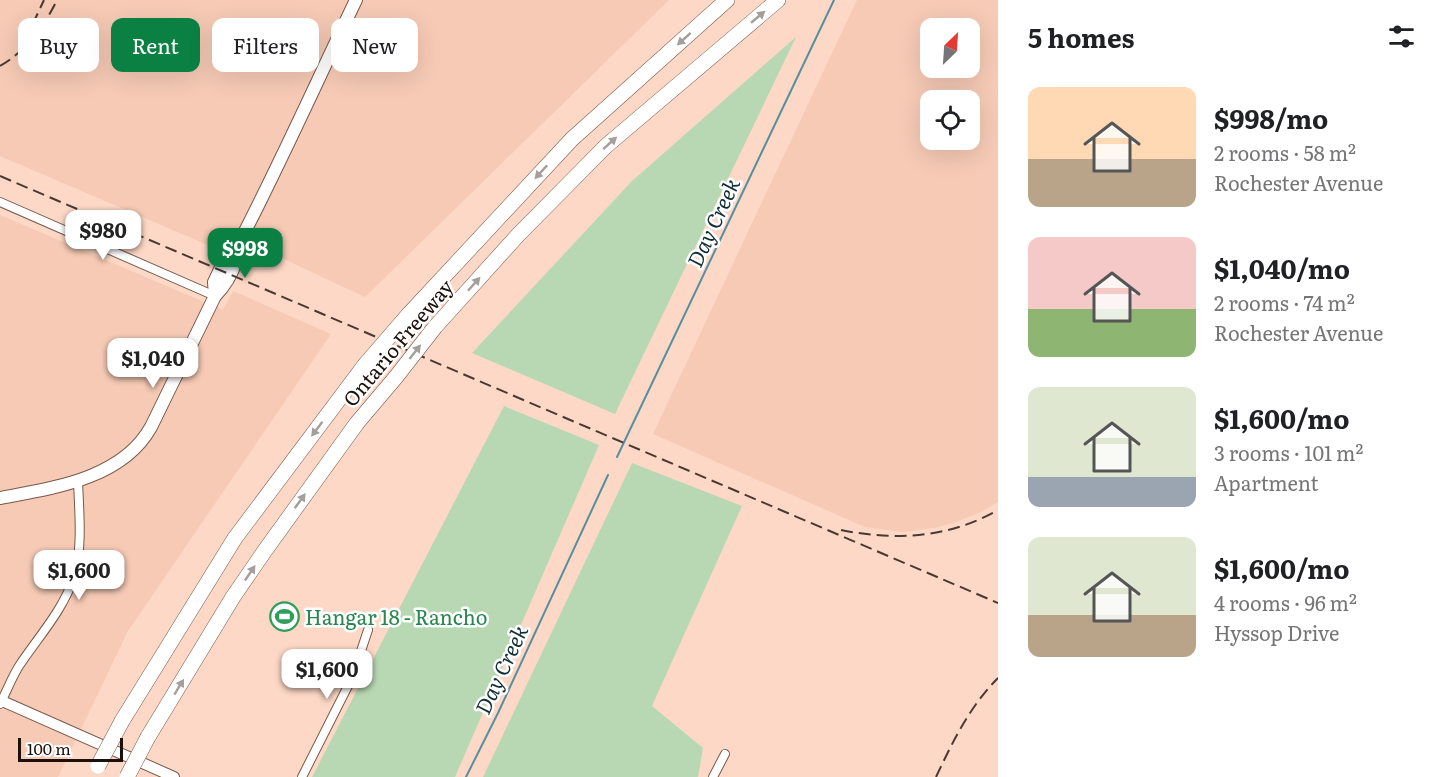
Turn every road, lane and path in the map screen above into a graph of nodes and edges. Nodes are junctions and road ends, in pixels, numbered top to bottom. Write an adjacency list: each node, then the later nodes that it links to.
1 (356, 0): 5 (main road)
2 (728, 0): 11 (highway, Ontario Freeway, one-way to 11, bridge)
3 (778, 0): 12 (highway, Ontario Freeway, one-way to 3, bridge)
4 (0, 202): 5 (street)
5 (215, 296): 6 (main road)
6 (78, 480): 7 (main road); 9 (street)
7 (0, 498)
8 (368, 630): 14 (street)
9 (1, 700): 13 (street)
10 (725, 754): 15 (street)
11 (95, 772)
12 (127, 777)
13 (174, 777)
14 (302, 777)
15 (714, 777)

